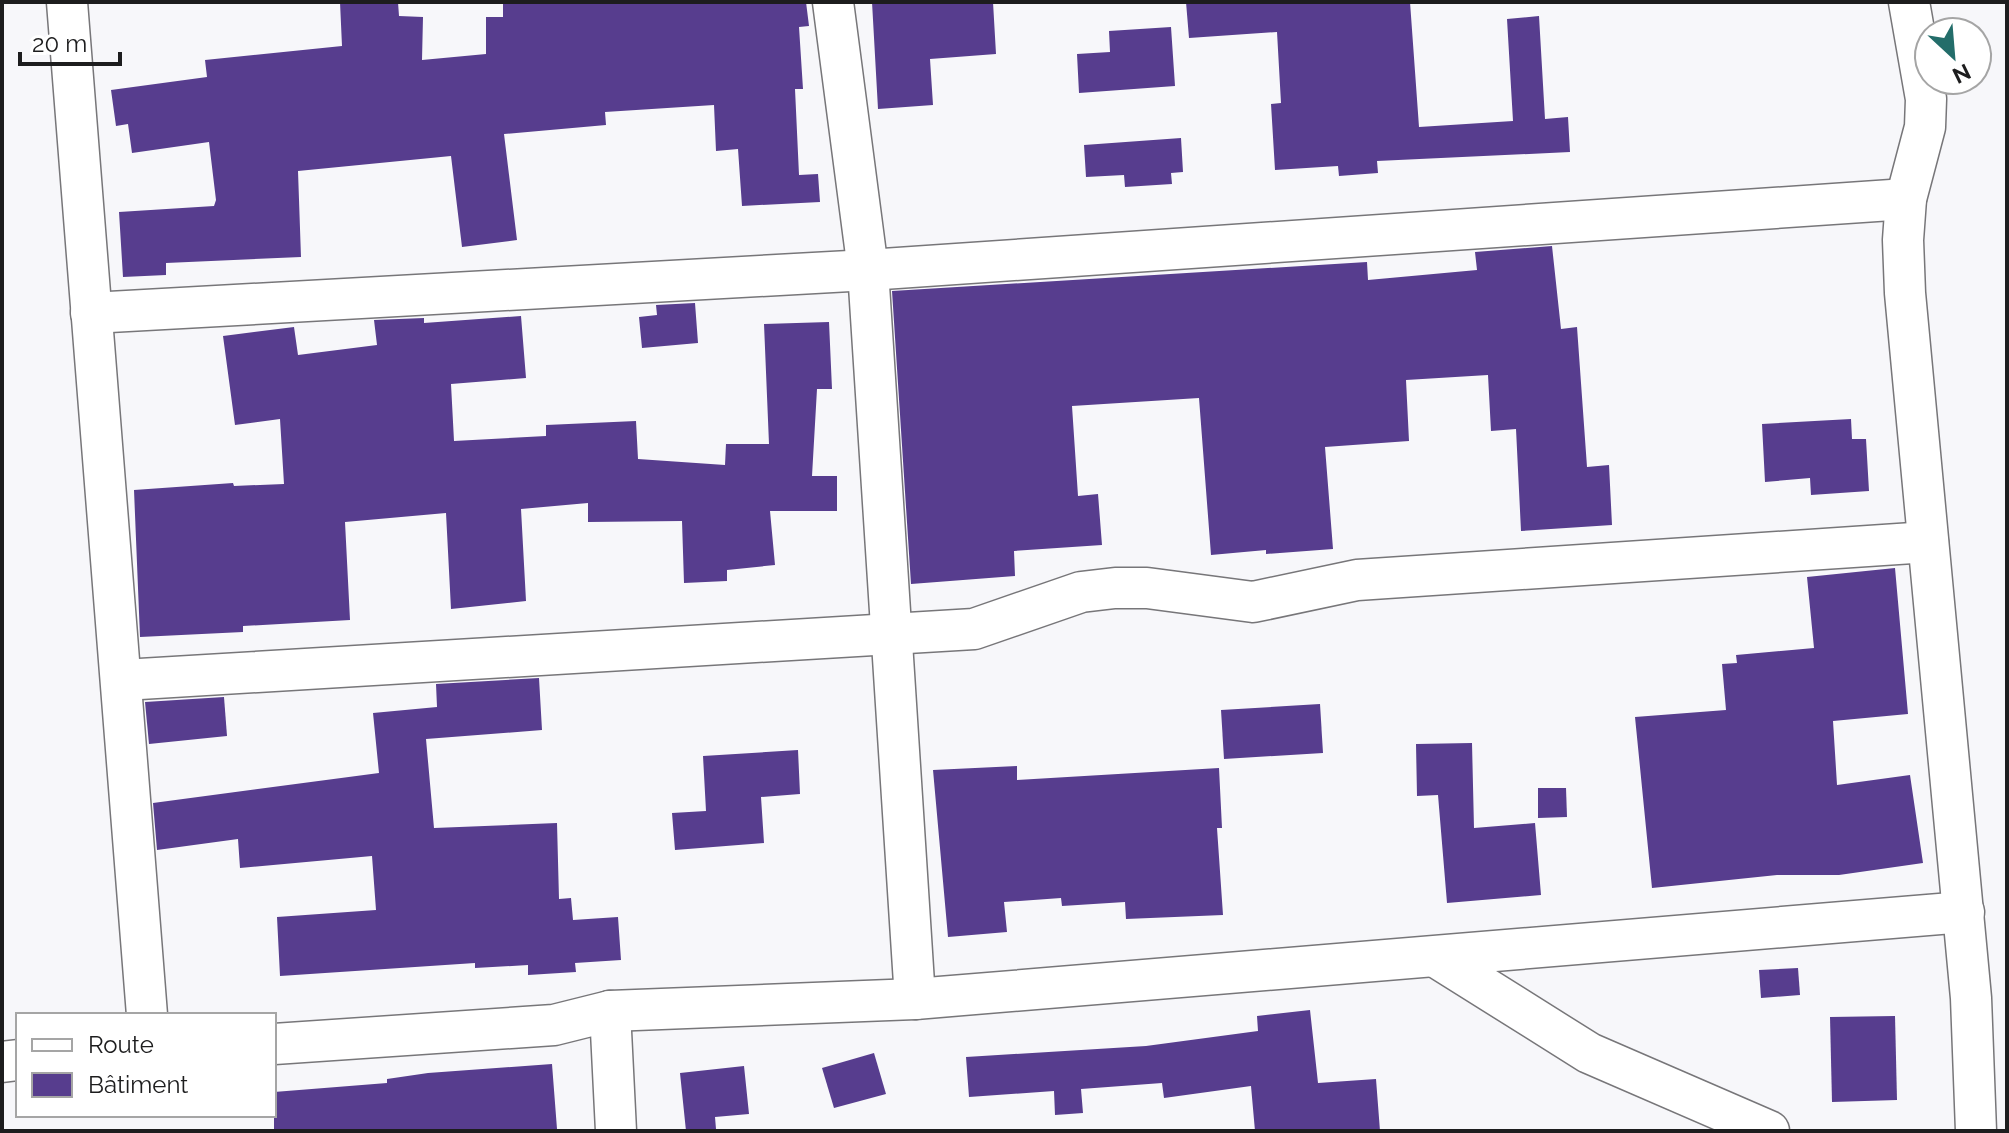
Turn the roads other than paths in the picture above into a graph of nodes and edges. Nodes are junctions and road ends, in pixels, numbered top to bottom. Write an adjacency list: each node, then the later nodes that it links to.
1 (67, 2): 6 (street)
2 (833, 2): 5 (street)
3 (1909, 2): 4 (street)
4 (1906, 199): 5 (street); 7 (street)
5 (868, 270): 6 (street); 8 (street)
6 (91, 313): 9 (street)
7 (1928, 542): 8 (street); 10 (street)
8 (892, 636): 9 (street); 12 (street)
9 (123, 680): 14 (street)
10 (1964, 912): 11 (street); 18 (street)
11 (1436, 957): 12 (street); 17 (street)
12 (915, 999): 13 (street)
13 (610, 1011): 15 (street); 16 (street)
14 (147, 1013)
15 (276, 1044)
16 (616, 1131)
17 (1769, 1131)
18 (1976, 1131)

